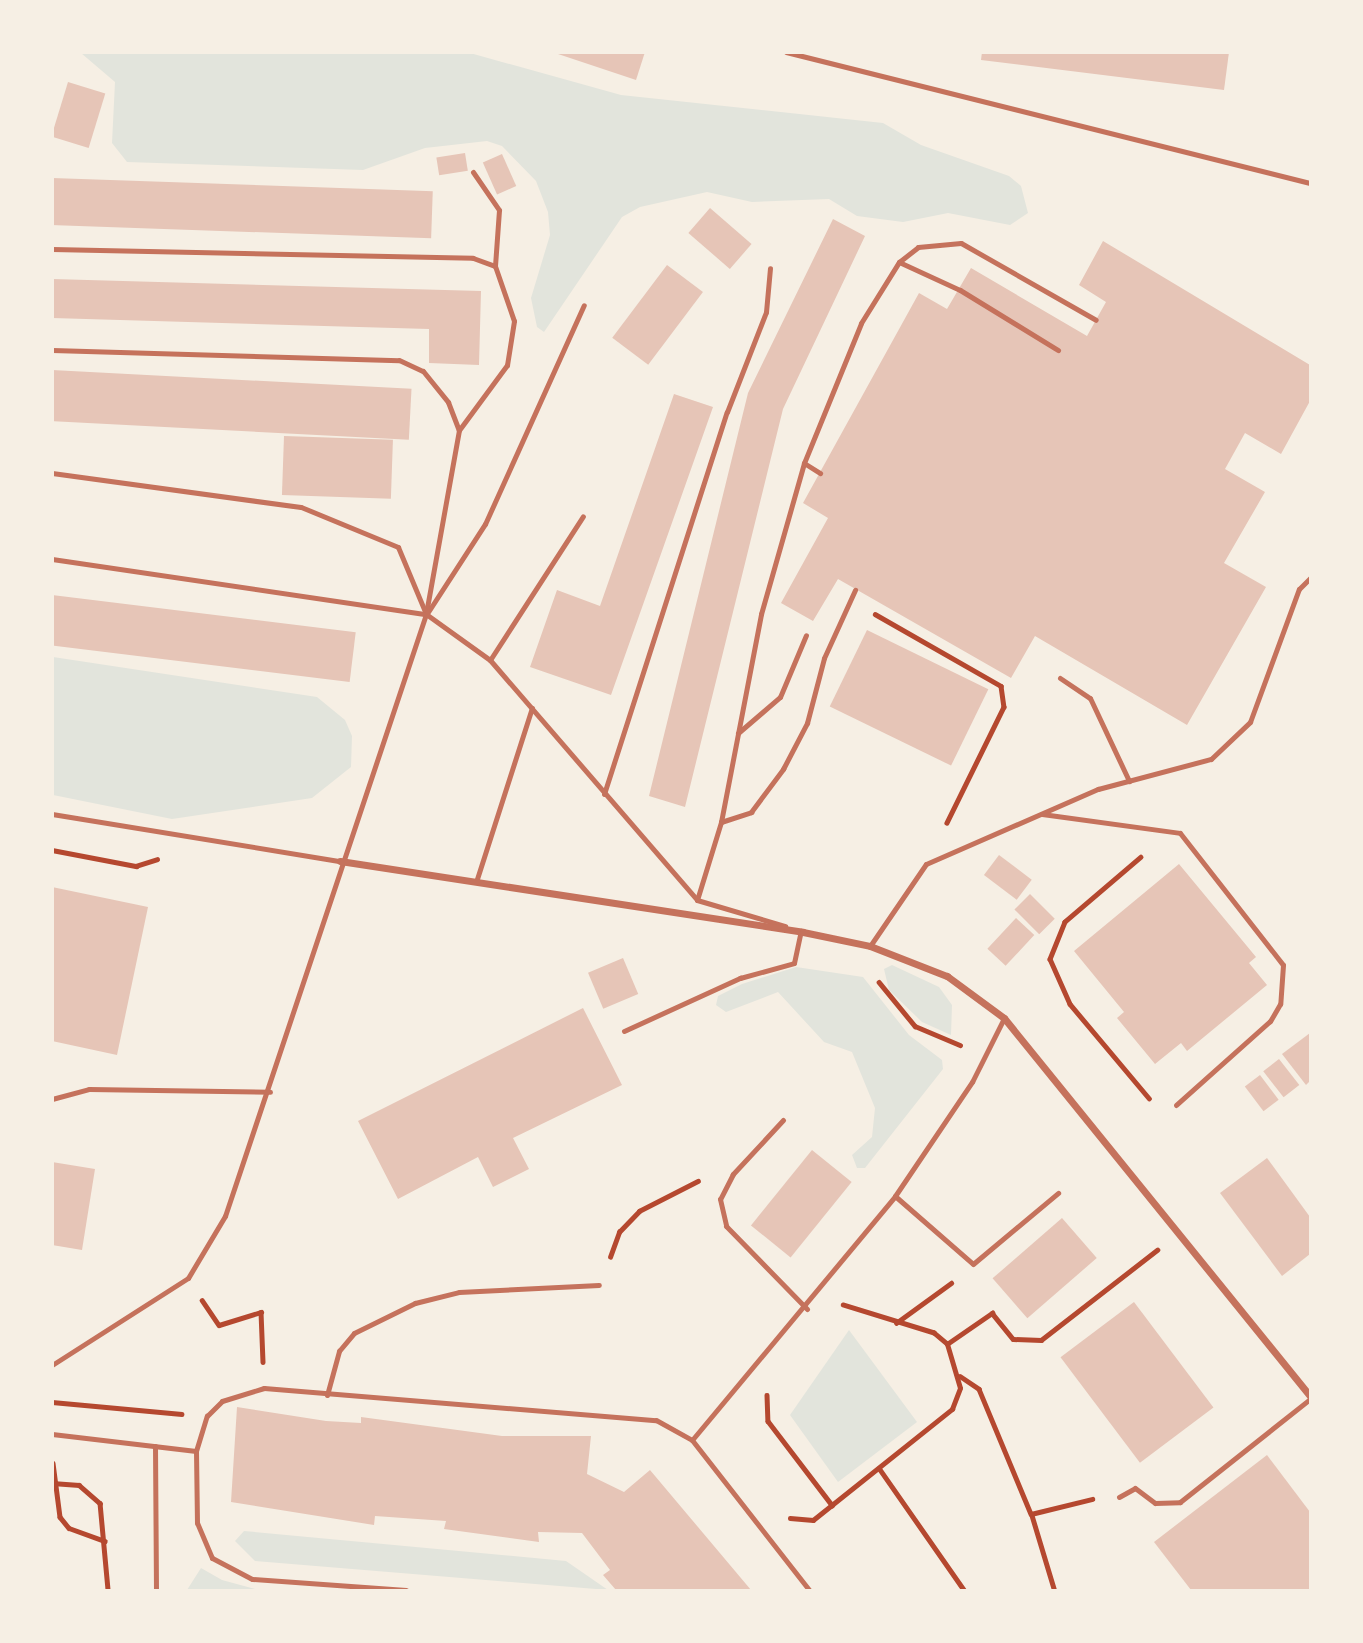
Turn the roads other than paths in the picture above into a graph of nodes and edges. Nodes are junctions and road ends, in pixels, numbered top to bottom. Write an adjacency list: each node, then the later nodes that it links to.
1 (786, 52): 3 (lane)
2 (473, 172): 6 (lane)
3 (1311, 183)
4 (52, 249): 6 (lane)
5 (899, 262): 9 (lane); 11 (lane); 13 (lane)
6 (495, 266): 12 (lane)
7 (770, 268): 27 (lane)
8 (584, 305): 20 (lane)
9 (1096, 320)
10 (52, 350): 12 (lane)
11 (1058, 350)
12 (459, 430): 20 (lane)
13 (804, 463): 15 (lane); 25 (lane)
14 (52, 473): 20 (lane)
15 (820, 473)
16 (583, 516): 22 (lane)
17 (52, 559): 20 (lane)
18 (1311, 578): 26 (lane)
19 (855, 590): 30 (lane)
20 (426, 614): 22 (lane); 31 (lane)
21 (806, 635): 25 (lane)
22 (490, 660): 24 (lane)
23 (1060, 678): 26 (lane)
24 (532, 708): 27 (lane); 32 (lane)
25 (737, 733): 30 (lane)
26 (1129, 782): 29 (lane)
27 (604, 794): 33 (lane)
28 (52, 814): 31 (lane)
29 (1042, 814): 35 (lane); 40 (lane)
30 (721, 822): 33 (lane)
31 (340, 861): 32 (street); 38 (lane)
32 (476, 882): 34 (street)
33 (697, 900): 34 (lane)
34 (803, 932): 35 (street); 37 (lane)
35 (870, 946): 36 (street)
36 (1004, 1018): 43 (lane); 48 (street)
37 (624, 1031)
38 (270, 1092): 39 (lane); 46 (lane)
39 (52, 1099)
40 (1176, 1105)
41 (783, 1120): 45 (lane)
42 (1058, 1193): 43 (lane)
43 (895, 1196): 45 (lane)
44 (599, 1286): 47 (lane)
45 (807, 1309): 50 (lane)
46 (52, 1365)
47 (327, 1395): 50 (lane); 52 (lane)
48 (1311, 1397): 53 (lane)
49 (52, 1434): 51 (lane)
50 (692, 1440): 56 (lane)
51 (155, 1446): 52 (lane); 54 (lane)
52 (196, 1451): 55 (lane)
53 (1119, 1497)
54 (156, 1591)
55 (406, 1591)
56 (808, 1591)

